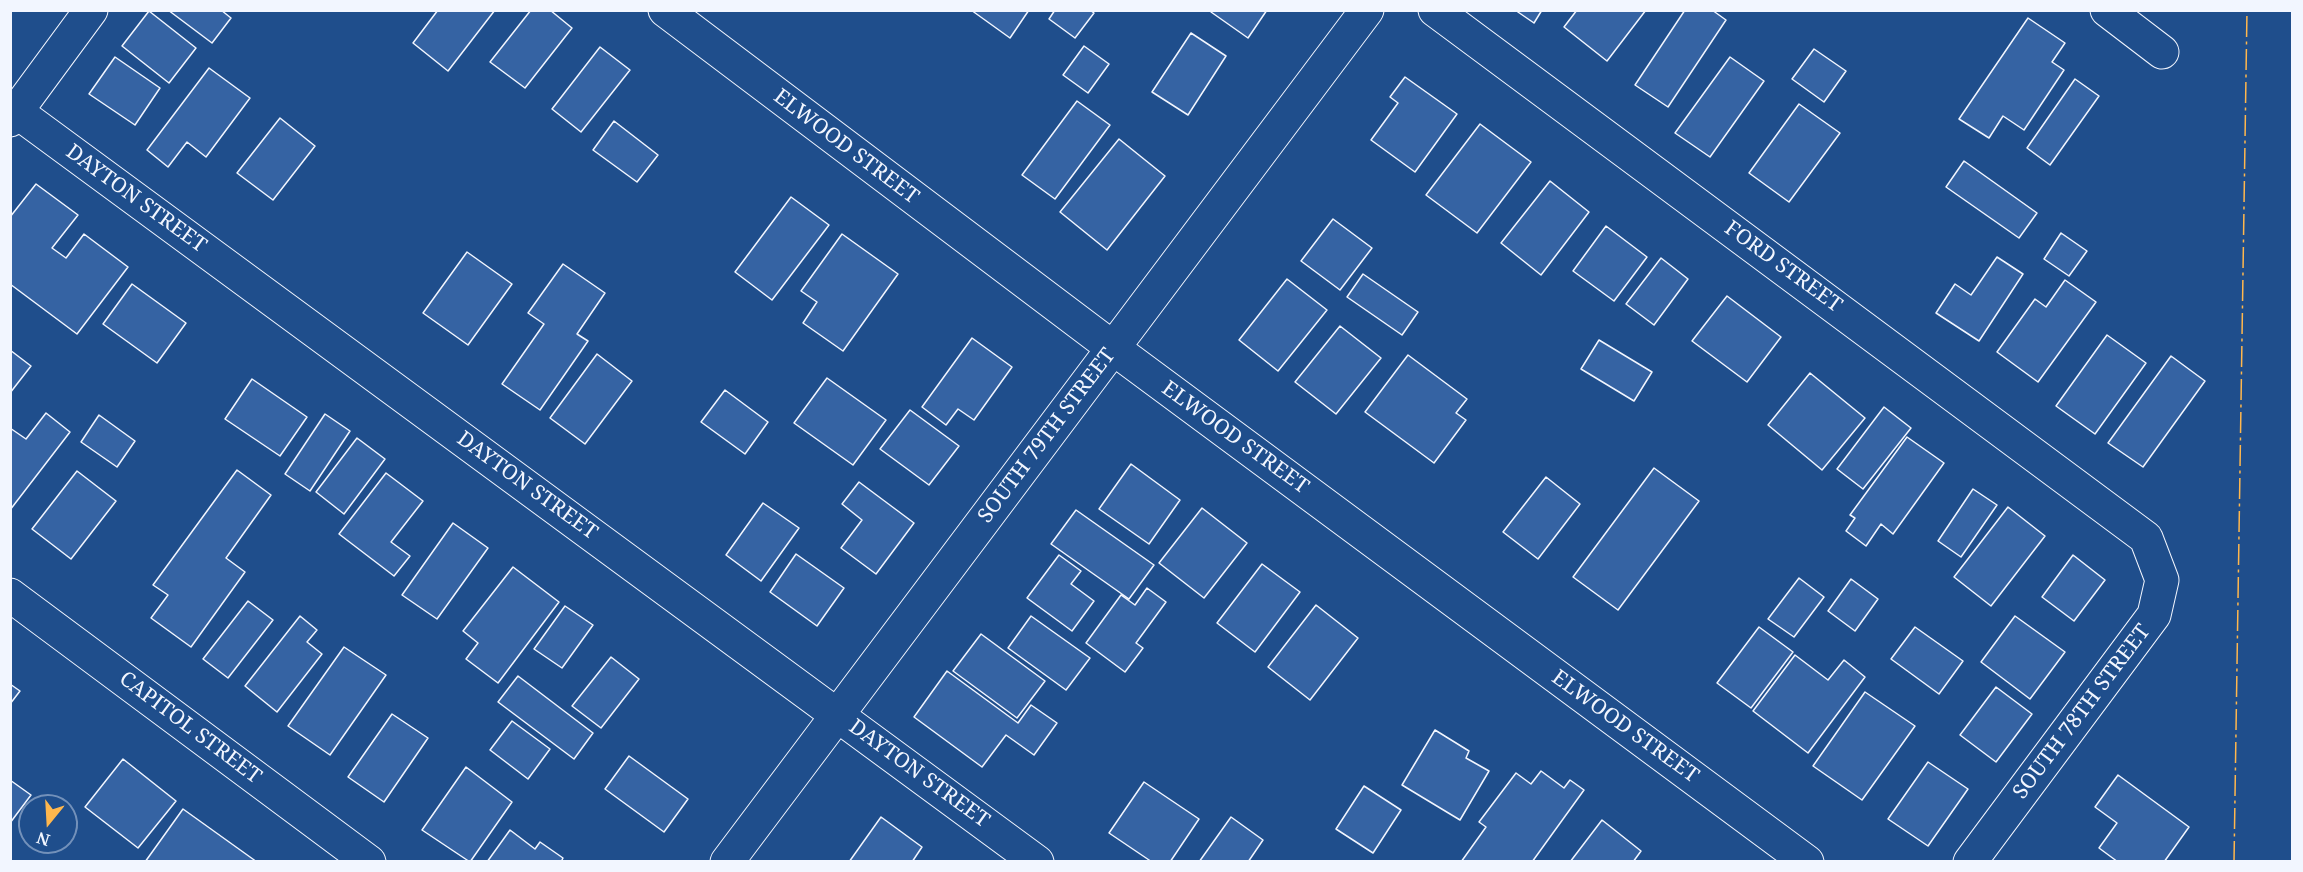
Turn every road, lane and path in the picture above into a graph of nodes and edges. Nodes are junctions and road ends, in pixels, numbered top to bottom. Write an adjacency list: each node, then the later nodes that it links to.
1 (92, 10): 7 (street)
2 (665, 10): 8 (street, ELWOOD STREET)
3 (1367, 10): 8 (street, SOUTH 79TH STREET)
4 (1435, 10): 9 (street, FORD STREET)
5 (2107, 10): 6 (street)
6 (2162, 52)
7 (14, 116): 11 (street, DAYTON STREET)
8 (1113, 348): 11 (street, SOUTH 79TH STREET); 15 (street, ELWOOD STREET)
9 (2130, 524): 16 (street, SOUTH 78TH STREET)
10 (10, 595): 12 (street, CAPITOL STREET)
11 (838, 715): 13 (street, SOUTH 79TH STREET); 14 (street, DAYTON STREET)
12 (369, 861)
13 (728, 861)
14 (1037, 861)
15 (1808, 861)
16 (1970, 861)

